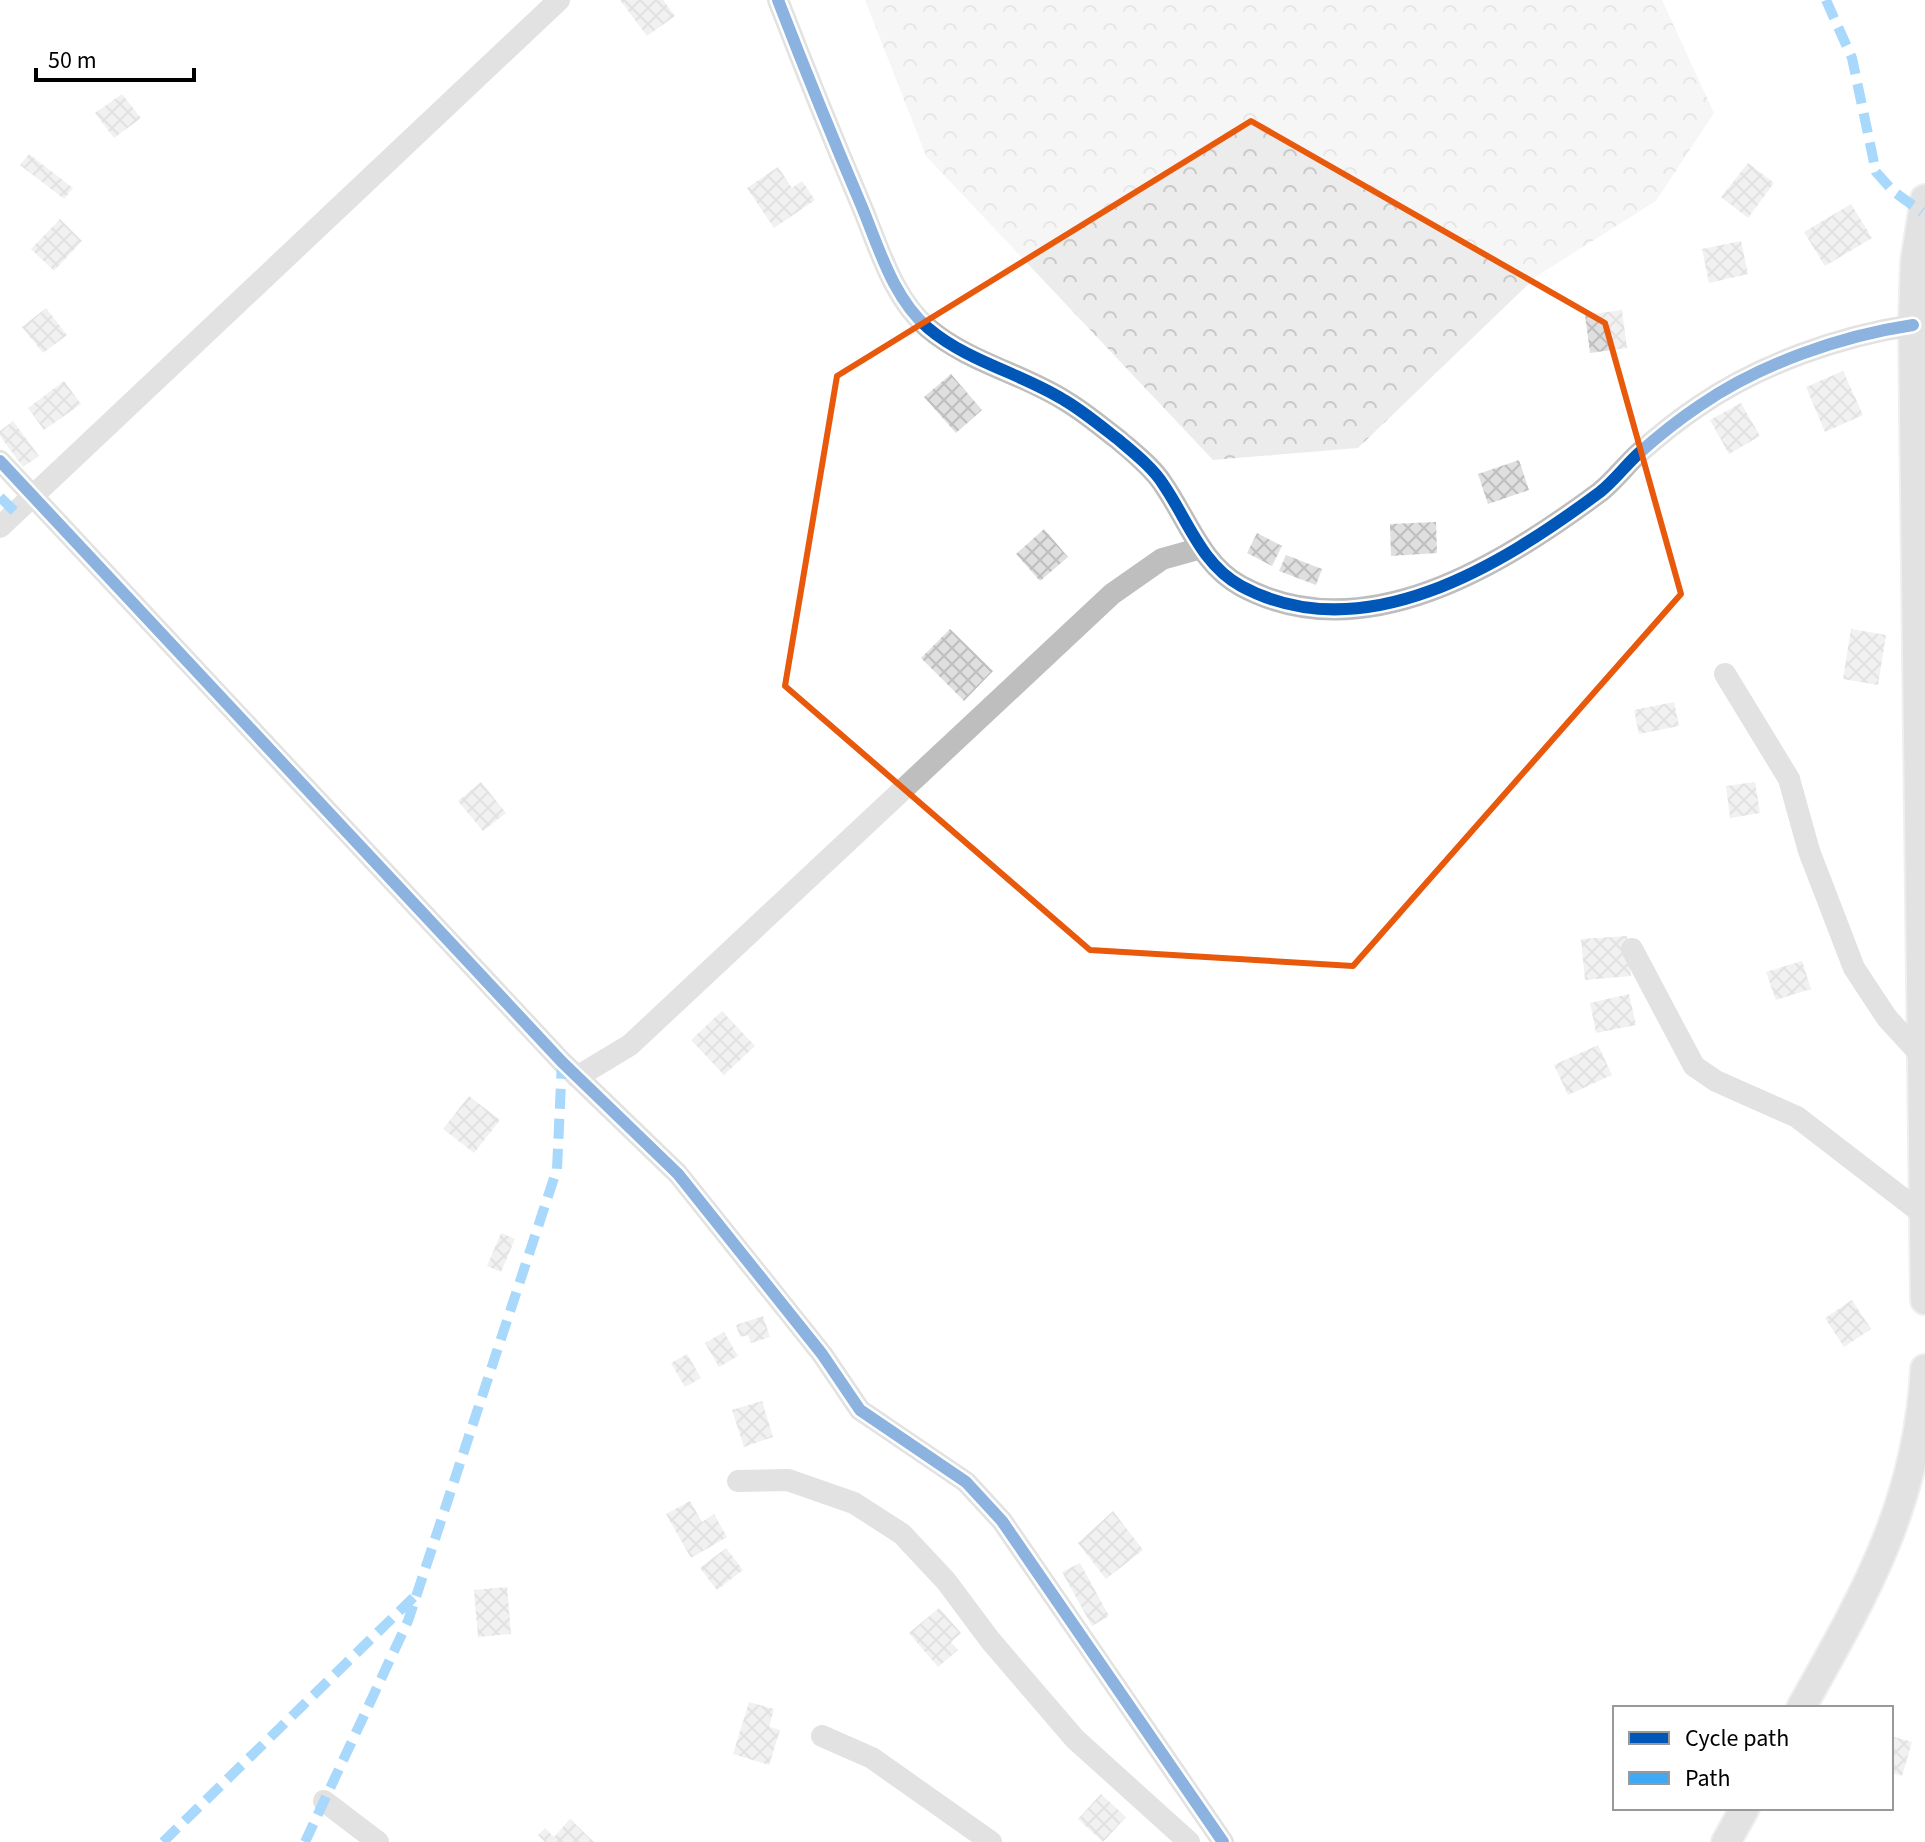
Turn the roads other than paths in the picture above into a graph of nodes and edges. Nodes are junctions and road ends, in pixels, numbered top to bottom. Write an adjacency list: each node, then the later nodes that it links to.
1 (559, 0): 8 (street)
2 (778, 0): 10 (street)
3 (1925, 199): 4 (main road)
4 (1915, 262): 5 (street); 6 (main road)
5 (1925, 289)
6 (1913, 325): 10 (street); 13 (main road)
7 (0, 461): 8 (street)
8 (32, 494): 9 (street); 14 (street)
9 (0, 527)
10 (1198, 549): 14 (street)
11 (1725, 674): 13 (street)
12 (1632, 949): 15 (street)
13 (1922, 1040): 15 (main road)
14 (577, 1077): 27 (street)
15 (1923, 1214): 16 (main road)
16 (1925, 1300)
17 (1925, 1369): 18 (main road)
18 (1920, 1463): 20 (main road)
19 (738, 1481): 26 (street)
20 (1802, 1706)
21 (822, 1736): 25 (street)
22 (324, 1801): 24 (street)
23 (1744, 1810): 28 (main road)
24 (378, 1842)
25 (991, 1842)
26 (1189, 1842)
27 (1223, 1842)
28 (1726, 1842)

